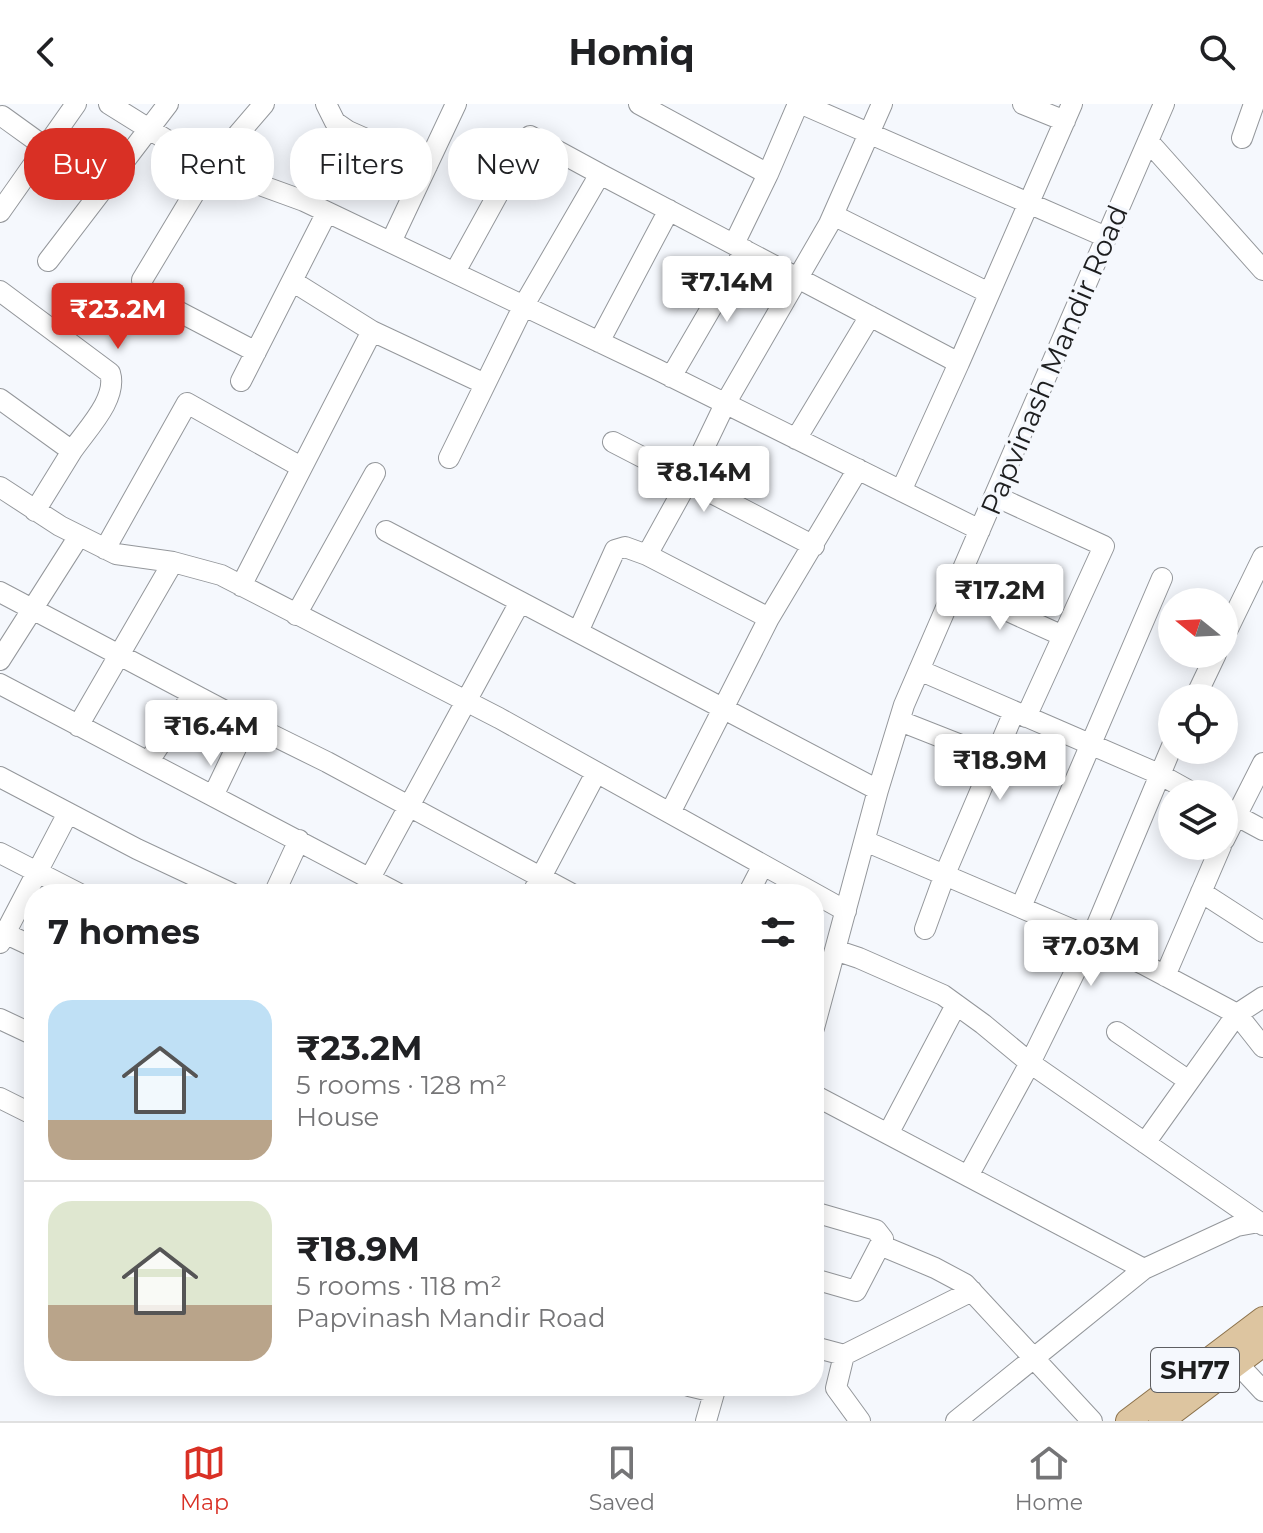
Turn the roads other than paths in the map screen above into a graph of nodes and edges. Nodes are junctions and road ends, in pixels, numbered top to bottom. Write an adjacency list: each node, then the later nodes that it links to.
1 (76, 104): 15 (street)
2 (109, 104): 16 (street)
3 (168, 104): 16 (street)
4 (264, 104): 17 (street)
5 (326, 104): 18 (street)
6 (456, 104): 24 (street)
7 (800, 104): 21 (street); 26 (street)
8 (882, 104): 21 (street)
9 (1023, 104): 13 (street)
10 (1164, 104): 23 (street, Papvinash Mandir Road)
11 (1254, 104): 22 (street)
12 (649, 107): 26 (street)
13 (1069, 112): 31 (street)
14 (2, 116): 20 (street)
15 (59, 128)
16 (148, 128): 19 (street); 39 (street)
17 (243, 128)
18 (344, 128)
19 (151, 130)
20 (24, 132)
21 (869, 133): 31 (street); 35 (street)
22 (1242, 138)
23 (1148, 141): 36 (street, Papvinash Mandir Road); 40 (street)
24 (432, 155)
25 (600, 174): 33 (street); 41 (street); 46 (street)
26 (768, 174): 38 (street)
27 (24, 175): 32 (street)
28 (274, 190): 34 (street)
29 (190, 200): 50 (street)
30 (411, 200): 37 (street)
31 (1028, 202): 36 (street); 45 (street)
32 (3, 203)
33 (669, 210): 38 (street); 49 (street)
34 (327, 212): 37 (street); 43 (street)
35 (833, 215): 42 (street); 45 (street)
36 (1106, 237): 67 (street, Papvinash Mandir Road)
37 (391, 242): 41 (street)
38 (739, 247): 42 (street); 52 (street)
39 (48, 261)
40 (1263, 270)
41 (455, 272): 46 (street)
42 (798, 279): 47 (street); 56 (street)
43 (292, 281): 48 (street); 50 (street)
44 (0, 291): 59 (street)
45 (989, 293): 51 (street)
46 (524, 305): 49 (street); 54 (street)
47 (870, 316): 51 (street); 57 (street)
48 (372, 331): 54 (street); 61 (street)
49 (599, 342): 52 (street)
50 (256, 352): 53 (street)
51 (959, 363): 66 (street)
52 (671, 377): 56 (street)
53 (241, 381)
54 (485, 384): 60 (street)
55 (0, 399): 59 (street)
56 (725, 404): 57 (street); 64 (street)
57 (796, 439): 62 (street)
58 (613, 442): 64 (street)
59 (72, 451): 68 (street)
60 (449, 458)
61 (301, 467): 73 (street); 78 (street)
62 (858, 469): 66 (street); 72 (street)
63 (375, 473): 84 (street)
64 (688, 481): 72 (street); 74 (street)
65 (0, 487): 68 (street)
66 (901, 491): 69 (street)
67 (995, 496): 69 (street, Papvinash Mandir Road); 87 (street)
68 (35, 511): 71 (street)
69 (980, 530): 79 (street, Papvinash Mandir Road)
70 (386, 531): 81 (street)
71 (79, 536): 73 (street); 83 (street)
72 (814, 546): 85 (street)
73 (105, 549): 76 (street)
74 (647, 555): 85 (street); 86 (street)
75 (1263, 557): 82 (street)
76 (173, 562): 78 (street); 88 (street)
77 (1162, 578): 99 (street)
78 (241, 586): 84 (street)
79 (955, 587): 87 (street); 90 (street, Papvinash Mandir Road)
80 (0, 592): 83 (street)
81 (520, 602): 86 (street); 93 (street)
82 (1238, 608)
83 (34, 610): 88 (street); 89 (street)
84 (296, 615): 93 (street)
85 (769, 618): 94 (street)
86 (578, 632): 94 (street)
87 (1063, 636): 95 (street)
88 (119, 655): 92 (street); 98 (street)
89 (0, 660)
90 (919, 670): 95 (street); 96 (street, Papvinash Mandir Road)
91 (0, 684): 98 (street)
92 (193, 694): 97 (street); 101 (street)
93 (466, 701): 104 (street); 111 (street)
94 (723, 709): 108 (street); 113 (street)
95 (1020, 715): 99 (street); 100 (street)
96 (900, 721): 100 (street); 108 (street, Papvinash Mandir Road)
97 (248, 723): 109 (street); 111 (street)
98 (78, 726): 101 (street)
99 (1090, 745): 105 (street); 136 (street)
100 (994, 758): 122 (street)
101 (149, 761): 109 (street)
102 (1263, 763): 110 (street)
103 (1164, 764): 105 (street)
104 (596, 773): 113 (street); 130 (street)
105 (1159, 774): 107 (street); 141 (street)
106 (0, 777): 112 (street)
107 (1170, 780)
108 (878, 790): 117 (street, Papvinash Mandir Road)
109 (214, 794): 116 (street)
110 (1238, 799)
111 (409, 806): 123 (street); 129 (street)
112 (68, 813): 121 (street); 126 (street)
113 (670, 813): 120 (street)
114 (1238, 817): 115 (street)
115 (1263, 830)
116 (299, 840): 123 (street); 127 (street)
117 (865, 841): 122 (street); 137 (street, Papvinash Mandir Road)
118 (0, 853): 121 (street)
119 (1215, 860): 133 (street)
120 (763, 865): 131 (street); 132 (street)
121 (37, 872): 124 (street); 125 (street)
122 (945, 874): 136 (street); 138 (street)
123 (370, 878): 128 (street)
124 (30, 884)
125 (60, 884)
126 (213, 884)
127 (279, 884)
128 (381, 884)
129 (534, 884)
130 (537, 884)
131 (753, 884)
132 (797, 884)
133 (1201, 892): 139 (street); 144 (street)
134 (24, 896): 140 (street)
135 (824, 899): 137 (street)
136 (1021, 907): 141 (street)
137 (846, 911): 143 (street, Papvinash Mandir Road)
138 (925, 929)
139 (1263, 932)
140 (2, 936): 142 (street)
141 (1091, 939): 144 (street); 153 (street)
142 (24, 944)
143 (835, 950): 145 (street, Papvinash Mandir Road); 147 (street)
144 (1165, 976): 148 (street)
145 (824, 989)
146 (1263, 997): 148 (street)
147 (956, 1005): 153 (street); 158 (street)
148 (1237, 1014): 152 (street); 154 (street)
149 (0, 1019): 150 (street)
150 (24, 1030)
151 (1117, 1032): 154 (street)
152 (1263, 1047)
153 (1030, 1063): 159 (street); 160 (street)
154 (1189, 1081): 159 (street)
155 (0, 1098): 157 (street)
156 (824, 1100): 158 (street)
157 (24, 1110)
158 (888, 1134): 160 (street)
159 (1145, 1143): 162 (street)
160 (968, 1176): 164 (street)
161 (824, 1215): 163 (street)
162 (1261, 1223): 164 (street)
163 (880, 1245): 165 (street); 166 (street)
164 (1144, 1269): 171 (street)
165 (824, 1282)
166 (972, 1291): 170 (street); 171 (street)
167 (1263, 1319): 179 (main road, SH77)
168 (1263, 1344): 172 (main road, SH77)
169 (824, 1350): 170 (street)
170 (844, 1355): 176 (street)
171 (1033, 1359): 177 (street); 178 (street)
172 (1237, 1363): 173 (street); 180 (main road, SH77)
173 (1263, 1391)
174 (713, 1396): 175 (street)
175 (706, 1421)
176 (860, 1421)
177 (956, 1421)
178 (1092, 1421)
179 (1128, 1421)
180 (1161, 1421)

